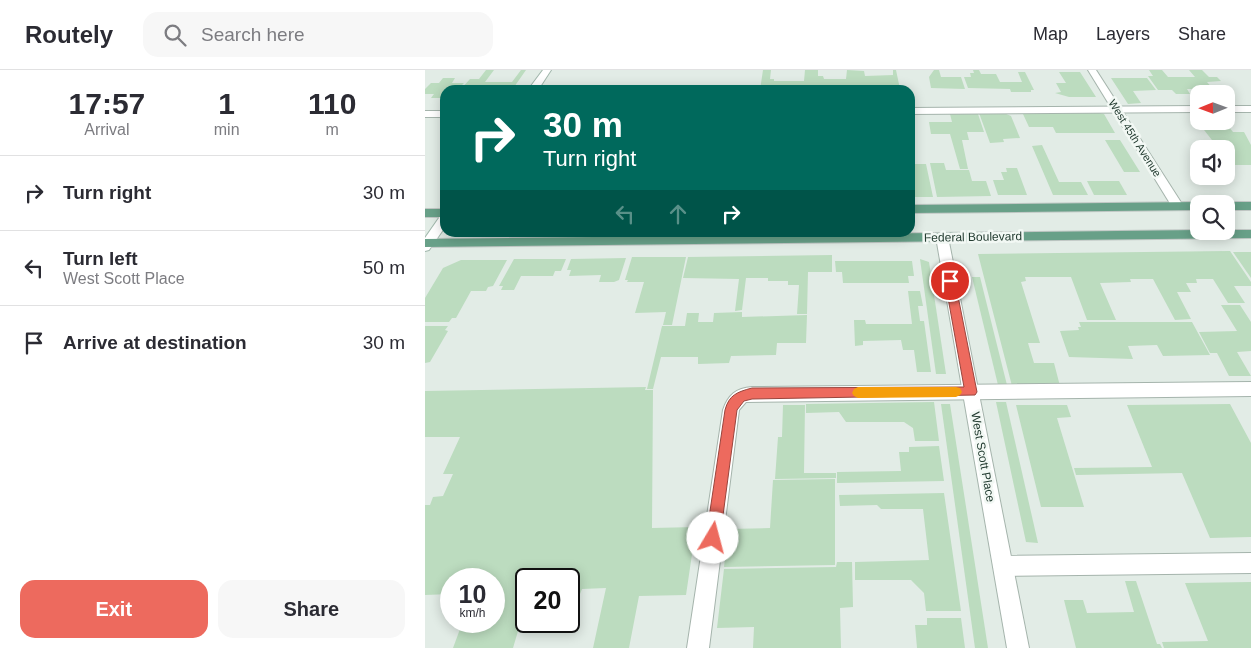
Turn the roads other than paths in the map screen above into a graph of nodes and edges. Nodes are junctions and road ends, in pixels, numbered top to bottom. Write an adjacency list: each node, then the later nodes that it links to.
1 (547, 70): 3 (street)
2 (1092, 70): 7 (street, West 45th Avenue)
3 (536, 85)
4 (1190, 109): 7 (street)
5 (1235, 109): 6 (street)
6 (1251, 109)
7 (1117, 110): 8 (street); 14 (street, West 45th Avenue)
8 (915, 111)
9 (425, 114): 10 (street)
10 (440, 114)
11 (1190, 206): 14 (main road)
12 (1235, 206): 13 (main road)
13 (1251, 206)
14 (1178, 207): 15 (main road)
15 (915, 209)
16 (425, 213): 17 (main road)
17 (440, 213)
18 (440, 225): 21 (street)
19 (1251, 234): 20 (main road, Federal Boulevard)
20 (942, 237): 21 (main road, Federal Boulevard); 23 (street, West Scott Place)
21 (426, 244)
22 (1251, 389): 23 (street)
23 (971, 392): 25 (street, West Scott Place); 26 (street)
24 (1251, 563): 25 (street)
25 (1003, 566): 27 (street, West Scott Place)
26 (698, 648)
27 (1018, 648)

